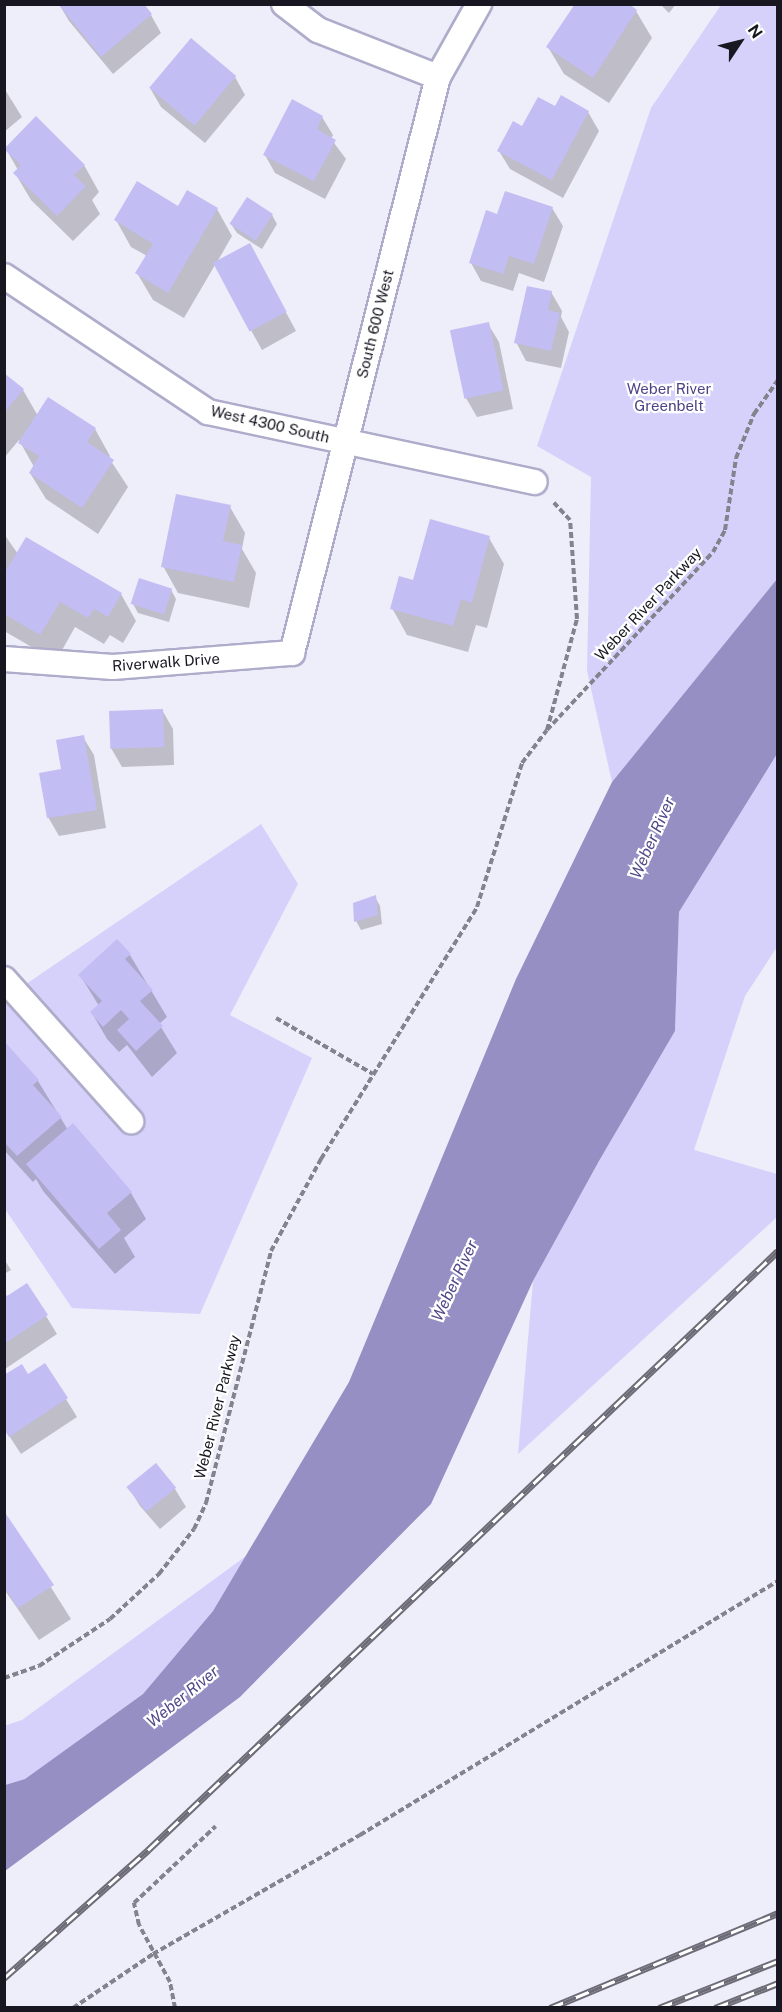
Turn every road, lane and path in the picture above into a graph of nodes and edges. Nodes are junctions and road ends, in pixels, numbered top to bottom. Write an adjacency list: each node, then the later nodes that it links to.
1 (284, 4): 3 (street)
2 (479, 4): 3 (street, South 600 West)
3 (438, 77): 6 (street, South 600 West)
4 (4, 276): 6 (street, West 4300 South)
5 (777, 380): 10 (path, Weber River Parkway)
6 (346, 442): 7 (street, West 4300 South); 8 (street, South 600 West)
7 (535, 482): 10 (path, Weber River Parkway)
8 (292, 653): 9 (street, Riverwalk Drive)
9 (4, 659)
10 (547, 730): 13 (path, Weber River Parkway)
11 (4, 979): 14 (street)
12 (276, 1018): 13 (path)
13 (373, 1074): 16 (path, Weber River Parkway)
14 (131, 1121)
15 (777, 1581): 18 (path)
16 (4, 1678)
17 (216, 1826): 18 (path)
18 (153, 1954): 19 (path); 20 (path)
19 (73, 2007)
20 (175, 2007)

